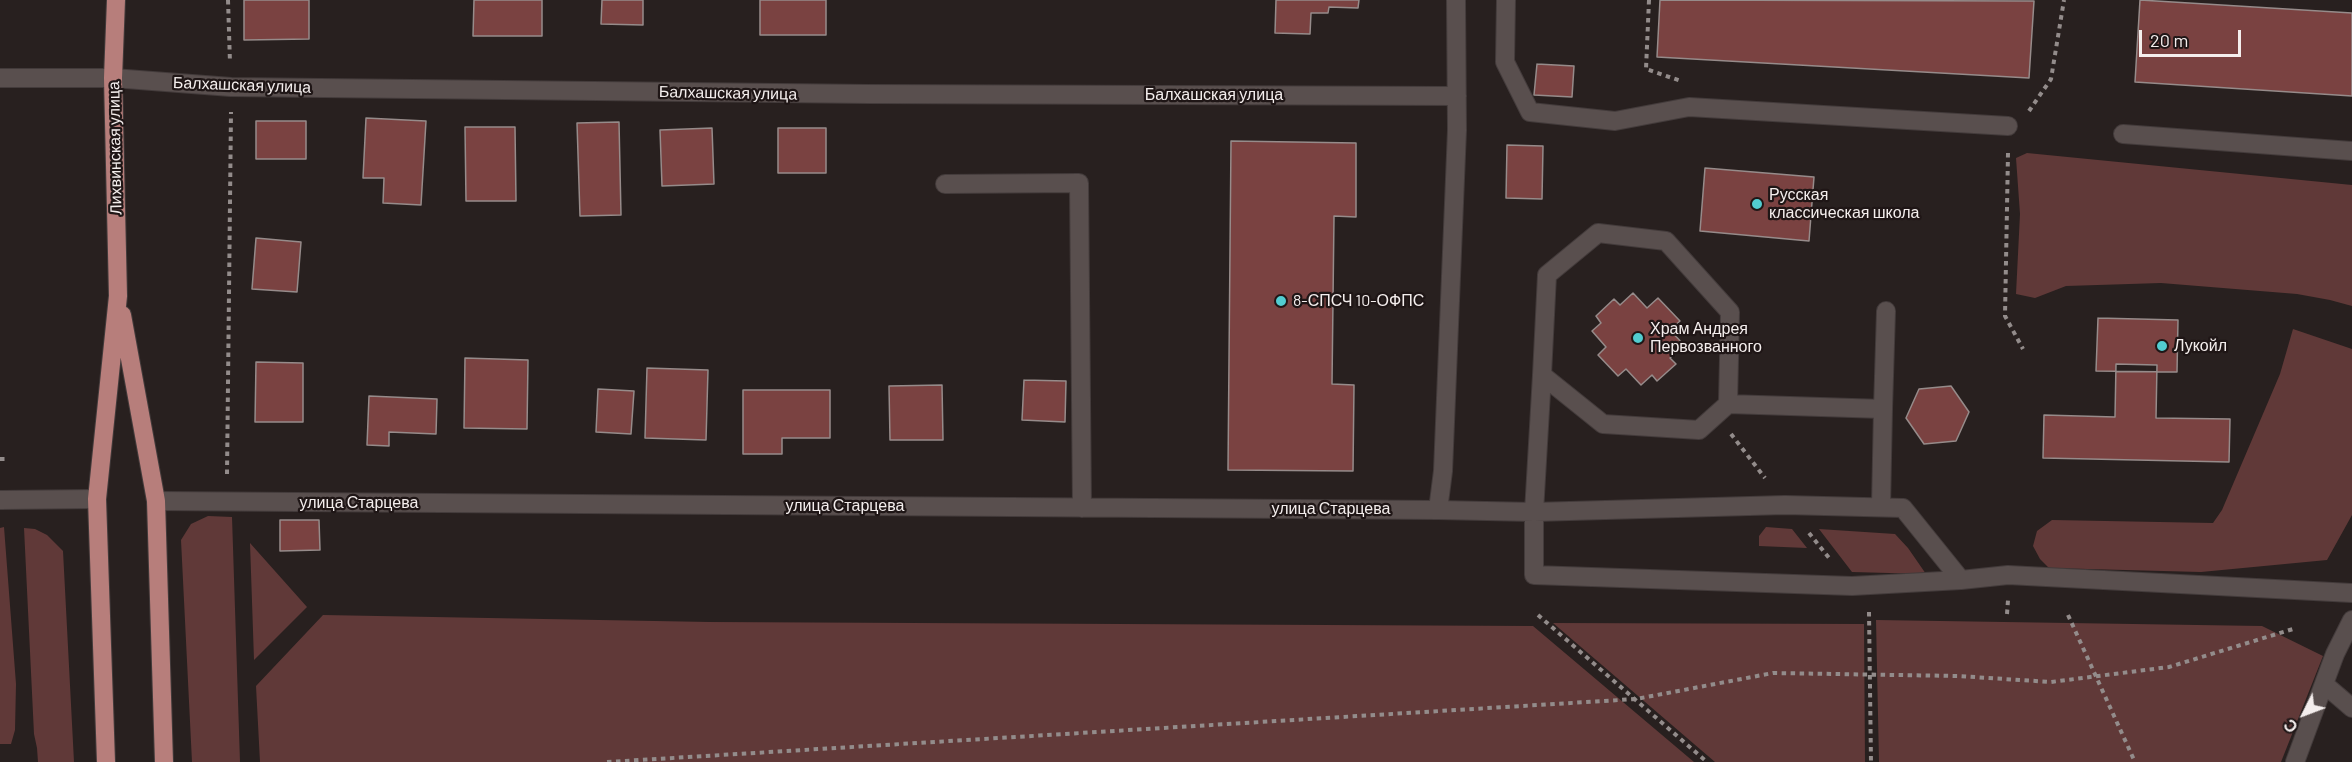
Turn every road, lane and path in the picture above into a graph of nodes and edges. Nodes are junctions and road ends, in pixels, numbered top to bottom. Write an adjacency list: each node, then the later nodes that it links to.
1 (116, 0): 7 (main road, Лихвинская улица)
2 (228, 0): 8 (path)
3 (1456, 0): 9 (street)
4 (1506, 0): 10 (street)
5 (2064, 0): 10 (path)
6 (0, 78): 7 (street, Балхашская улица)
7 (113, 78): 8 (street, Балхашская улица); 14 (main road, Лихвинская улица)
8 (231, 87): 9 (street, Балхашская улица); 22 (path)
9 (1456, 96): 28 (street)
10 (2008, 126): 16 (path)
11 (2123, 134): 12 (street)
12 (2352, 151)
13 (945, 184): 27 (street)
14 (118, 296): 23 (main road); 25 (main road)
15 (1886, 311): 19 (street)
16 (2023, 349)
17 (1542, 375): 18 (street); 18 (street); 29 (street)
18 (1728, 404): 19 (street)
19 (1883, 409): 26 (street)
20 (0, 459): 21 (path)
21 (9, 459)
22 (227, 474)
23 (97, 499): 24 (street); 40 (main road)
24 (0, 500)
25 (156, 501): 27 (street, улица Старцева); 41 (main road)
26 (1881, 507): 29 (street, улица Старцева); 30 (street, улица Старцева)
27 (1082, 508): 28 (street, улица Старцева)
28 (1438, 510): 29 (street, улица Старцева)
29 (1534, 512): 30 (street)
30 (1961, 580): 31 (street)
31 (2352, 593)
32 (1538, 615): 38 (path)
33 (2068, 615): 36 (path)
34 (2352, 620): 37 (street)
35 (2293, 629): 36 (path)
36 (2096, 676): 38 (path); 44 (path)
37 (2324, 684): 39 (street); 45 (street)
38 (1636, 699): 42 (path); 43 (path)
39 (2352, 708)
40 (106, 762)
41 (164, 762)
42 (607, 762)
43 (1707, 762)
44 (2135, 762)
45 (2295, 762)

